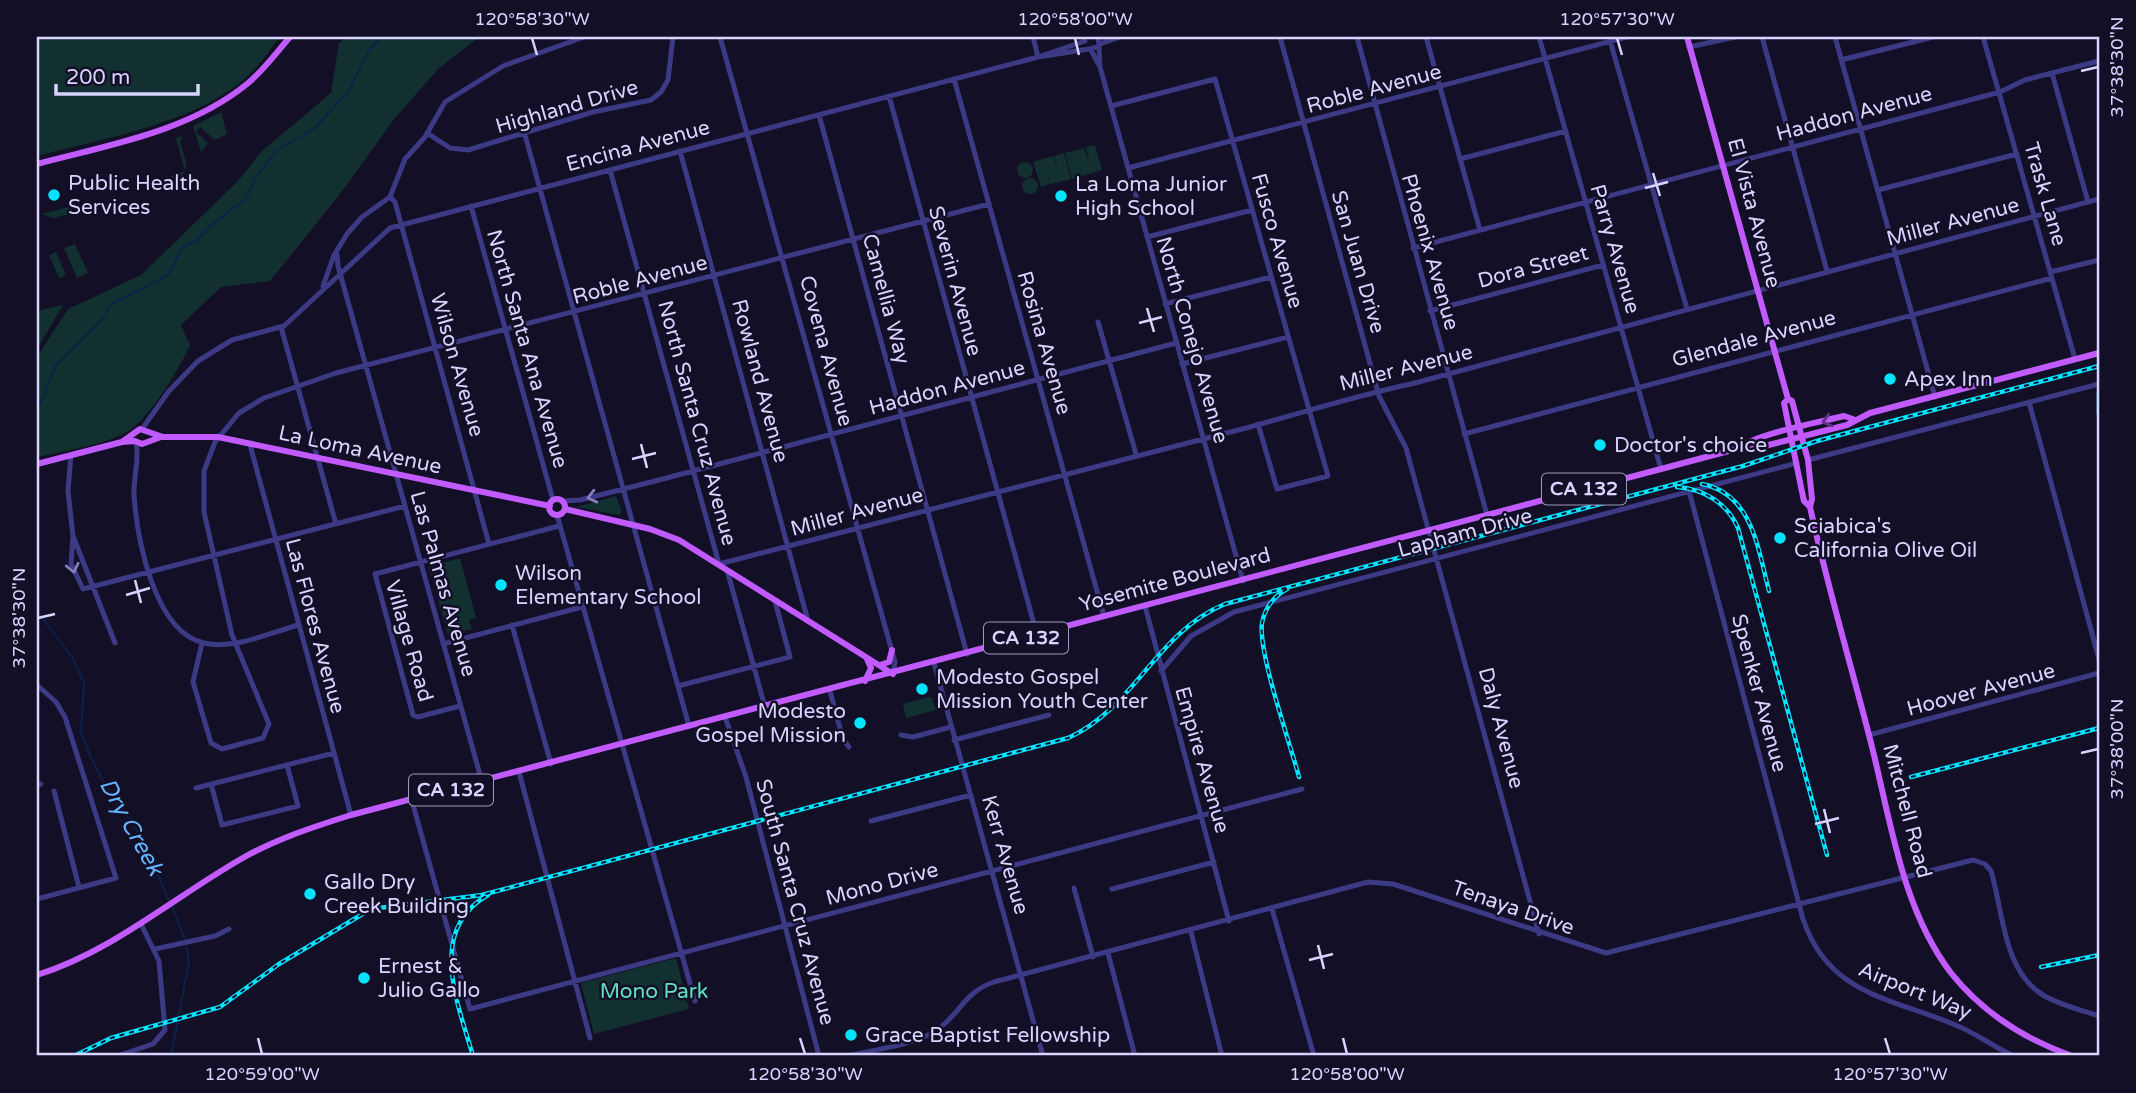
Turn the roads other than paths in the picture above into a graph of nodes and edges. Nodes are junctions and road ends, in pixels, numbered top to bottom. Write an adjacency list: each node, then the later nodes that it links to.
1 (290, 37): 49 (main road)
2 (584, 37): 41 (street)
3 (674, 37): 43 (street, Highland Drive)
4 (720, 37): 42 (street, Covena Avenue)
5 (1033, 37): 25 (street)
6 (1098, 37): 7 (street); 22 (street, North Conejo Avenue)
7 (1106, 37)
8 (1120, 37): 22 (street)
9 (1280, 37): 38 (street, San Juan Drive)
10 (1357, 37): 35 (street, Phoenix Avenue)
11 (1426, 37): 32 (street)
12 (1539, 37): 26 (street, Parry Avenue)
13 (1627, 37): 21 (street, Roble Avenue)
14 (1686, 37): 23 (main road, El Vista Avenue)
15 (1735, 37): 23 (street)
16 (1762, 37): 45 (street)
17 (1835, 37): 27 (street)
18 (1933, 37): 27 (street)
19 (1983, 37): 33 (street, Trask Lane)
20 (1086, 39): 24 (street, North Conejo Avenue); 25 (street, Encina Avenue)
21 (1610, 39): 26 (street, Roble Avenue); 53 (street)
22 (1100, 45): 24 (street, Encina Avenue); 29 (street, North Conejo Avenue)
23 (1689, 47): 50 (main road, El Vista Avenue)
24 (1090, 49): 25 (street, Encina Avenue); 29 (street, North Conejo Avenue)
25 (1038, 57): 31 (street, Encina Avenue)
26 (1546, 60): 32 (street, Roble Avenue); 40 (street, Parry Avenue)
27 (1841, 60): 39 (street)
28 (2099, 61): 30 (street, Haddon Avenue)
29 (1100, 67): 36 (street, North Conejo Avenue)
30 (2052, 73): 33 (street, Haddon Avenue); 59 (street)
31 (954, 79): 34 (street, Encina Avenue); 60 (street, Rosina Avenue)
32 (1440, 88): 35 (street, Roble Avenue); 48 (street)
33 (2000, 92): 39 (street, Haddon Avenue); 47 (street, Trask Lane)
34 (888, 96): 37 (street, Encina Avenue); 64 (street, Severin Avenue)
35 (1373, 105): 38 (street, Roble Avenue); 69 (street, Phoenix Avenue)
36 (1111, 106): 44 (street, Fusco Avenue); 51 (street, North Conejo Avenue)
37 (819, 115): 42 (street, Encina Avenue); 68 (street, Camellia Way)
38 (1303, 123): 44 (street, Roble Avenue); 106 (street, San Juan Drive)
39 (1860, 129): 45 (street, Haddon Avenue); 55 (street)
40 (1566, 131): 48 (street); 58 (street, Parry Avenue)
41 (427, 133): 43 (street, Highland Drive); 56 (street)
42 (748, 134): 46 (street, Encina Avenue); 72 (street, Covena Avenue)
43 (525, 135): 54 (street)
44 (1233, 141): 51 (street, Roble Avenue); 62 (street, Fusco Avenue)
45 (1793, 147): 50 (street, Haddon Avenue); 75 (street)
46 (680, 151): 52 (street, Encina Avenue); 78 (street, Rowland Avenue)
47 (2017, 154): 55 (street); 63 (street, Trask Lane)
48 (1460, 159): 66 (street)
49 (37, 164)
50 (1723, 165): 53 (street, Haddon Avenue); 81 (main road, El Vista Avenue)
51 (1128, 169): 67 (street, North Conejo Avenue)
52 (610, 170): 54 (street, Encina Avenue); 82 (street, North Santa Cruz Avenue)
53 (1650, 185): 58 (street, Haddon Avenue); 84 (street)
54 (539, 188): 61 (street, Encina Avenue); 86 (street)
55 (1878, 190): 70 (street)
56 (390, 197): 65 (street, Wilson Avenue); 71 (street)
57 (2099, 199): 59 (street, Miller Avenue)
58 (1586, 202): 66 (street, Haddon Avenue); 74 (street, Parry Avenue)
59 (2088, 202): 63 (street, Miller Avenue)
60 (989, 204): 64 (street, Roble Avenue); 102 (street, Rosina Avenue)
61 (471, 206): 65 (street, Encina Avenue); 91 (street, North Santa Ana Avenue)
62 (1252, 210): 67 (street); 79 (street, Fusco Avenue)
63 (2035, 216): 70 (street, Miller Avenue); 77 (street, Trask Lane)
64 (923, 222): 68 (street, Roble Avenue); 108 (street, Severin Avenue)
65 (401, 225): 76 (street, Encina Avenue); 94 (street, Wilson Avenue)
66 (1480, 230): 69 (street, Haddon Avenue)
67 (1147, 237): 83 (street, North Conejo Avenue)
68 (853, 240): 72 (street, Roble Avenue); 112 (street, Camellia Way)
69 (1413, 248): 85 (street, Phoenix Avenue)
70 (1895, 253): 75 (street, Miller Avenue); 87 (street)
71 (337, 254): 76 (street, Las Palmas Avenue); 80 (street)
72 (784, 258): 78 (street, Roble Avenue); 119 (street, Covena Avenue)
73 (2099, 260): 77 (street, Glendale Avenue)
74 (1603, 265): 85 (street, Dora Street); 90 (street, Parry Avenue)
75 (1828, 271): 81 (street, Miller Avenue)
76 (340, 272): 80 (street, Encina Avenue); 100 (street, Las Palmas Avenue)
77 (2051, 275): 87 (street, Glendale Avenue); 97 (street, Trask Lane)
78 (715, 277): 82 (street, Roble Avenue); 128 (street, Rowland Avenue)
79 (1271, 277): 83 (street); 92 (street, Fusco Avenue)
80 (322, 289): 89 (street, Encina Avenue)
81 (1757, 289): 84 (street, Miller Avenue); 95 (main road, El Vista Avenue)
82 (645, 295): 86 (street, Roble Avenue); 136 (street, North Santa Cruz Avenue)
83 (1166, 304): 93 (street, North Conejo Avenue)
84 (1687, 309): 90 (street, Miller Avenue)
85 (1430, 311): 101 (street, Phoenix Avenue)
86 (574, 313): 91 (street, Roble Avenue); 139 (street)
87 (1912, 313): 95 (street, Glendale Avenue); 107 (street)
88 (1098, 322): 98 (street)
89 (281, 327): 105 (street); 117 (street)
90 (1621, 327): 101 (street, Miller Avenue); 104 (street, Parry Avenue)
91 (505, 331): 94 (street, Roble Avenue); 144 (street, North Santa Ana Avenue)
92 (1288, 337): 99 (street); 111 (street, Fusco Avenue)
93 (1176, 343): 98 (street, Haddon Avenue); 99 (street, North Conejo Avenue)
94 (436, 348): 100 (street, Roble Avenue); 140 (street, Wilson Avenue)
95 (1774, 349): 104 (street, Glendale Avenue); 109 (main road, El Vista Avenue)
96 (2099, 353): 97 (main road, Yosemite Boulevard / CA 132)
97 (2075, 359): 107 (main road, Yosemite Boulevard / CA 132)
98 (1110, 361): 102 (street, Haddon Avenue); 129 (street)
99 (1182, 364): 123 (street, North Conejo Avenue)
100 (366, 366): 105 (street, Roble Avenue); 138 (street, Las Palmas Avenue)
101 (1448, 373): 106 (street, Miller Avenue); 118 (street, Phoenix Avenue)
102 (1038, 380): 108 (street, Haddon Avenue); 137 (street, Rosina Avenue)
103 (2099, 384): 110 (street)
104 (1637, 386): 118 (street, Glendale Avenue); 135 (street, Parry Avenue)
105 (299, 387): 122 (street, Roble Avenue); 131 (street)
106 (1378, 391): 111 (street, Miller Avenue); 155 (street, San Juan Drive)
107 (1935, 397): 113 (main road, Yosemite Boulevard / CA 132)
108 (971, 398): 112 (street, Haddon Avenue); 141 (street, Severin Avenue)
109 (1788, 399): 115 (main road, El Vista Avenue); 116 (main road, El Vista Avenue)
110 (2029, 402): 132 (street); 183 (street)
111 (1309, 412): 114 (street, Miller Avenue); 114 (street, Fusco Avenue)
112 (902, 416): 119 (street, Haddon Avenue); 148 (street, Camellia Way)
113 (1853, 419): 115 (main road, Yosemite Boulevard, one-way to 115); 121 (main road, Yosemite Boulevard / CA 132)
114 (1258, 424): 123 (street, Miller Avenue)
115 (1800, 428): 116 (main road, Yosemite Boulevard); 121 (main road, El Vista Avenue)
116 (1791, 431): 124 (main road, El Vista Avenue); 127 (main road, Yosemite Boulevard)
117 (146, 432): 120 (main road, La Loma Avenue); 125 (main road); 125 (main road)
118 (1465, 433): 150 (street, Phoenix Avenue)
119 (832, 435): 128 (street, Haddon Avenue); 154 (street, Covena Avenue)
120 (163, 436): 122 (main road, La Loma Avenue); 125 (main road, La Loma Avenue)
121 (1802, 436): 124 (main road, Yosemite Boulevard / CA 132); 132 (main road, Mitchell Road)
122 (218, 437): 126 (main road, La Loma Avenue); 160 (street)
123 (1202, 437): 129 (street, Miller Avenue); 166 (street, North Conejo Avenue)
124 (1793, 439): 127 (main road, Yosemite Boulevard / CA 132); 134 (main road, Mitchell Road)
125 (139, 440): 130 (main road, La Loma Avenue); 165 (street)
126 (250, 445): 131 (main road, La Loma Avenue); 157 (street, Las Flores Avenue)
127 (1740, 447): 135 (main road, Yosemite Boulevard / CA 132)
128 (763, 453): 136 (street, Haddon Avenue); 159 (street, Rowland Avenue)
129 (1136, 454): 137 (street, Miller Avenue)
130 (71, 455): 133 (main road, La Loma Avenue); 156 (street)
131 (318, 459): 138 (main road, La Loma Avenue); 151 (street)
132 (1808, 460): 146 (main road, Mitchell Road)
133 (39, 463)
134 (1797, 463): 142 (street, Lapham Drive); 146 (main road, Mitchell Road)
135 (1661, 469): 150 (main road, Yosemite Boulevard / CA 132)
136 (694, 471): 139 (street, Haddon Avenue); 163 (street, North Santa Cruz Avenue)
137 (1064, 473): 141 (street, Miller Avenue); 171 (street, Rosina Avenue)
138 (396, 475): 140 (main road, La Loma Avenue); 145 (street, Las Palmas Avenue)
139 (621, 490): 143 (street, Haddon Avenue, one-way to 143); 152 (street)
140 (475, 491): 144 (main road, La Loma Avenue); 158 (street, Wilson Avenue)
141 (997, 491): 148 (street, Miller Avenue); 175 (street, Severin Avenue)
142 (1689, 491): 161 (street, Lapham Drive); 226 (street, Spenker Avenue)
143 (563, 501): 144 (main road, La Loma Avenue); 147 (main road)
144 (551, 503): 149 (main road)
145 (405, 506): 151 (street); 162 (street, Las Palmas Avenue)
146 (1810, 507): 201 (main road, Mitchell Road)
147 (565, 509): 149 (main road); 152 (main road)
148 (928, 509): 154 (street, Miller Avenue); 181 (street, Camellia Way)
149 (557, 515): 153 (street)
150 (1487, 515): 155 (main road, Yosemite Boulevard / CA 132)
151 (336, 524): 157 (street)
152 (632, 524): 163 (main road); 192 (street)
153 (559, 526): 158 (street); 170 (street)
154 (858, 528): 159 (street, Miller Avenue); 180 (street, Covena Avenue)
155 (1429, 531): 161 (street, Daly Avenue); 166 (main road, Yosemite Boulevard / CA 132)
156 (73, 536): 167 (street); 167 (street, one-way to 167)
157 (275, 540): 160 (street); 173 (street, Las Flores Avenue)
158 (489, 544): 162 (street)
159 (788, 546): 163 (street, Miller Avenue); 172 (street, Rowland Avenue)
160 (212, 556): 165 (street); 176 (street)
161 (1437, 556): 187 (street, Lapham Drive); 233 (street, Daly Avenue)
162 (420, 561): 179 (street, Las Palmas Avenue); 194 (street, Village Road)
163 (719, 564): 164 (main road)
164 (727, 570): 168 (main road); 186 (street, North Santa Cruz Avenue)
165 (149, 572): 167 (street); 178 (street)
166 (1243, 580): 169 (main road, Yosemite Boulevard / CA 132)
167 (92, 587): 177 (street)
168 (775, 601): 172 (main road); 186 (street)
169 (1145, 606): 171 (main road, Yosemite Boulevard / CA 132); 187 (street, Empire Avenue)
170 (582, 607): 174 (street); 203 (street)
171 (1104, 616): 175 (main road, Yosemite Boulevard / CA 132)
172 (808, 621): 182 (main road)
173 (298, 625): 176 (street); 205 (street, Las Flores Avenue)
174 (512, 625): 179 (street); 206 (street)
175 (1037, 635): 181 (main road, Yosemite Boulevard / CA 132)
176 (235, 642): 178 (street); 178 (street)
177 (114, 643)
178 (202, 643)
179 (443, 643): 194 (street, Las Palmas Avenue)
180 (892, 650): 185 (main road); 189 (street, Covena Avenue)
181 (967, 654): 184 (main road, Yosemite Boulevard / CA 132)
182 (866, 658): 185 (main road); 190 (main road)
183 (2099, 659)
184 (934, 663): 189 (main road, Yosemite Boulevard / CA 132); 199 (street, Kerr Avenue)
185 (877, 665): 189 (main road)
186 (754, 667): 192 (street); 195 (street, North Santa Cruz Avenue)
187 (1161, 671): 216 (street, Empire Avenue)
188 (2099, 673): 201 (street, Hoover Avenue)
189 (893, 674): 190 (main road, Yosemite Boulevard / CA 132)
190 (865, 681): 193 (main road, Yosemite Boulevard / CA 132)
191 (37, 685): 222 (street)
192 (678, 686): 198 (street)
193 (830, 691): 195 (main road, Yosemite Boulevard / CA 132); 204 (street)
194 (460, 706): 209 (street, Las Palmas Avenue)
195 (765, 707): 197 (main road, Yosemite Boulevard / CA 132)
196 (1049, 715): 202 (street)
197 (725, 717): 198 (main road, Yosemite Boulevard / CA 132); 230 (street, South Santa Cruz Avenue)
198 (689, 726): 203 (main road, Yosemite Boulevard / CA 132)
199 (951, 727): 200 (street); 202 (street, Kerr Avenue)
200 (901, 735)
201 (1869, 735): 221 (main road, Mitchell Road)
202 (954, 740): 214 (street, Kerr Avenue)
203 (620, 745): 206 (main road, Yosemite Boulevard / CA 132); 235 (street)
204 (849, 747)
205 (334, 753): 207 (street); 217 (street, Las Flores Avenue)
206 (551, 764): 208 (main road, Yosemite Boulevard / CA 132)
207 (287, 765): 210 (street); 210 (street)
208 (519, 772): 209 (main road, Yosemite Boulevard / CA 132); 240 (street)
209 (482, 782): 215 (main road, Yosemite Boulevard / CA 132)
210 (211, 784): 211 (street)
211 (196, 788)
212 (1302, 789): 216 (street, Mono Drive)
213 (54, 791): 222 (street)
214 (971, 795): 218 (street); 220 (street, Kerr Avenue)
215 (412, 801): 217 (main road, Yosemite Boulevard / CA 132); 240 (street, Mono Drive)
216 (1202, 815): 219 (street, Empire Avenue); 220 (street, Mono Drive)
217 (351, 816): 229 (main road, Yosemite Boulevard / CA 132)
218 (871, 821)
219 (1214, 862): 224 (street); 228 (street, Empire Avenue)
220 (993, 871): 230 (street, Mono Drive); 239 (street, Kerr Avenue)
221 (1906, 876): 226 (street, Tenaya Drive); 242 (street, Tenaya Drive); 252 (main road, Mitchell Road)
222 (79, 887): 225 (street)
223 (1074, 888): 237 (street)
224 (1112, 889)
225 (37, 899)
226 (1799, 904): 233 (street, Tenaya Drive); 251 (street, Airport Way)
227 (1272, 909): 228 (street, Tenaya Drive); 233 (street, Tenaya Drive); 250 (street)
228 (1229, 921): 232 (street, Tenaya Drive)
229 (141, 924): 234 (street); 238 (main road, Yosemite Boulevard / CA 132)
230 (783, 927): 235 (street, Mono Drive); 245 (street, South Santa Cruz Avenue)
231 (229, 929): 234 (street)
232 (1191, 932): 236 (street, Tenaya Drive); 249 (street)
233 (1539, 934)
234 (155, 949): 244 (street)
235 (682, 953): 240 (street, Mono Drive); 241 (street)
236 (1108, 953): 237 (street, Tenaya Drive); 248 (street)
237 (1093, 957): 239 (street, Tenaya Drive)
238 (37, 975)
239 (1023, 975): 246 (street, Tenaya Drive); 247 (street, Kerr Avenue)
240 (575, 981): 243 (street)
241 (695, 1001)
242 (2099, 1016)
243 (590, 1038)
244 (117, 1056)
245 (819, 1056)
246 (848, 1056)
247 (1043, 1056)
248 (1135, 1056)
249 (1223, 1056)
250 (1314, 1056)
251 (2014, 1056)
252 (2072, 1056)

